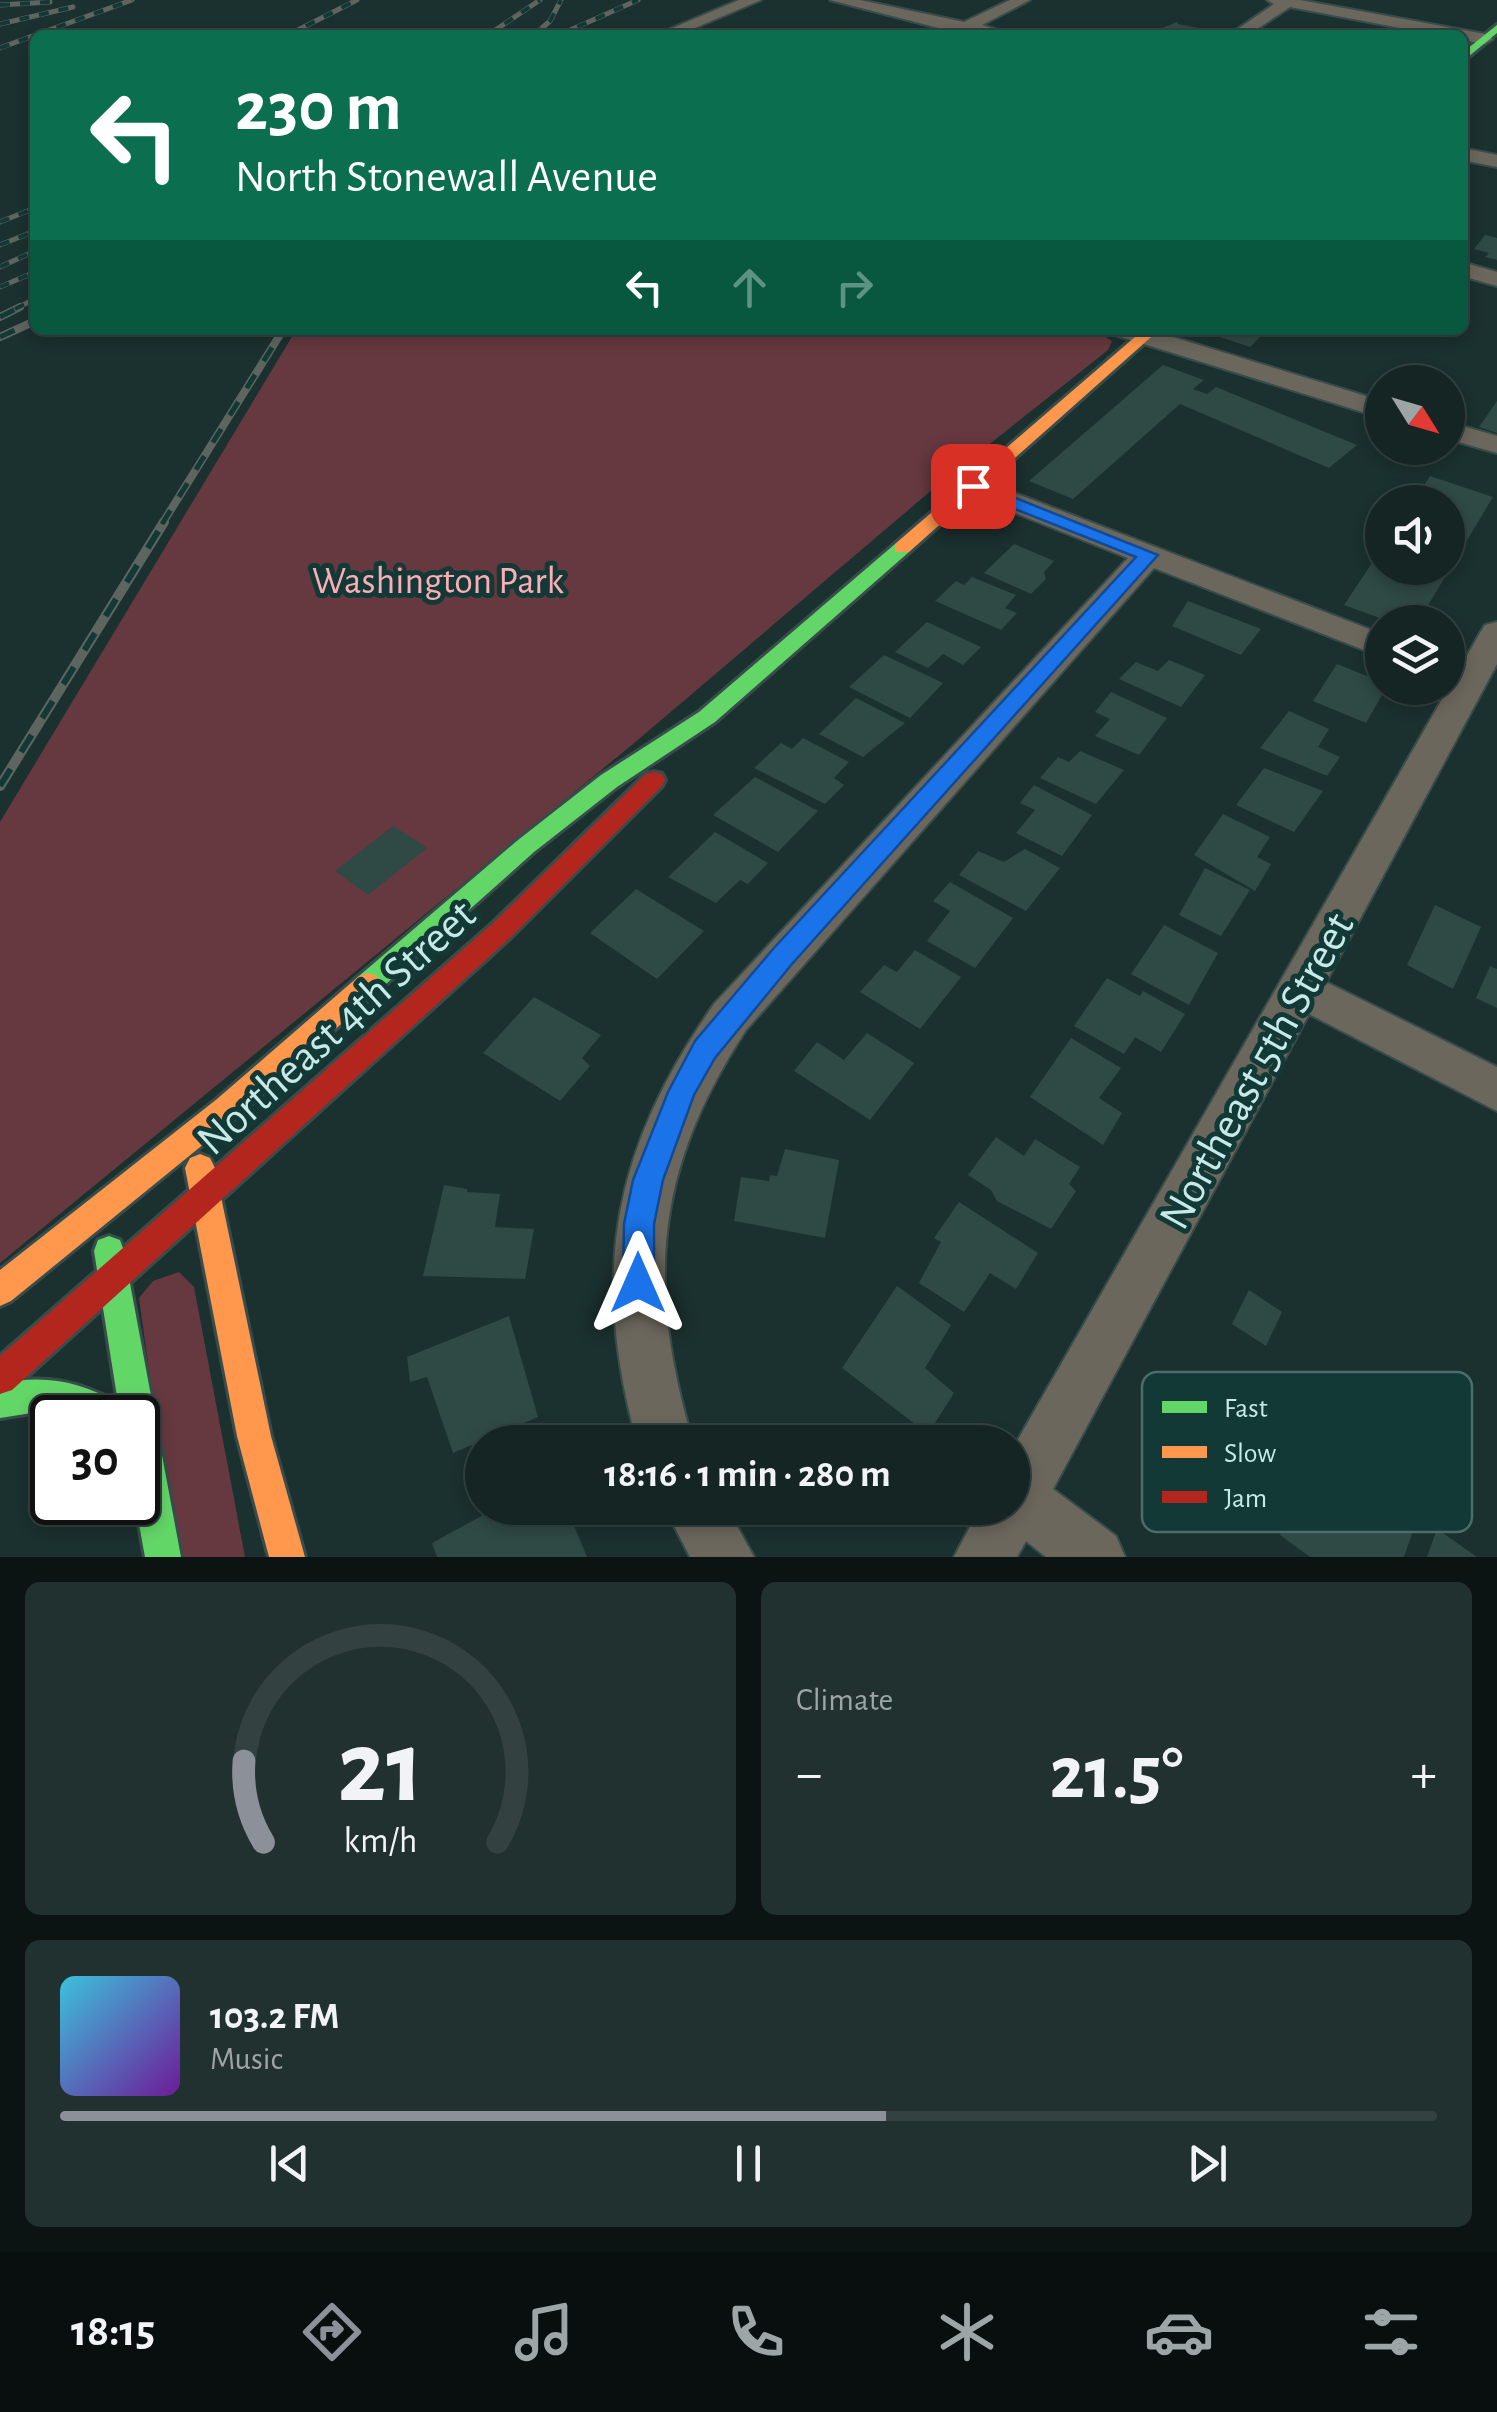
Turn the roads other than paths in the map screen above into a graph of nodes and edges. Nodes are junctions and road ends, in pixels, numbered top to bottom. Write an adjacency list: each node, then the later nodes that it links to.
1 (753, 0): 6 (street)
2 (838, 0): 5 (street)
3 (1022, 0): 5 (street)
4 (1284, 1): 9 (street); 10 (street)
5 (967, 27): 7 (street); 8 (street)
6 (677, 30)
7 (961, 30)
8 (981, 30)
9 (1244, 30)
10 (1461, 30)
11 (1492, 35): 12 (main road)
12 (1468, 54)
13 (1468, 155): 14 (street)
14 (1497, 161)
15 (1468, 271): 16 (street)
16 (1497, 279)
17 (1137, 335): 22 (main road, Northeast 4th Street)
18 (1149, 335): 19 (street)
19 (1365, 405)
20 (1465, 435): 21 (street)
21 (1497, 445)
22 (973, 486): 23 (street); 27 (main road, Northeast 4th Street)
23 (1148, 555): 25 (street); 39 (street)
24 (1497, 634): 26 (street, Northeast 5th Street)
25 (1365, 639)
26 (1472, 680): 28 (street, Northeast 5th Street)
27 (706, 718): 30 (main road, Northeast 4th Street); 31 (main road, Northeast 4th Street)
28 (1300, 989): 29 (street); 40 (street, Northeast 5th Street)
29 (1497, 1090)
30 (192, 1135): 31 (main road); 32 (main road, Northeast 4th Street)
31 (206, 1196): 33 (main road, Northeast 4th Street); 46 (main road)
32 (102, 1204): 33 (main road); 34 (main road, Northeast 4th Street)
33 (112, 1278): 35 (main road, Northeast 4th Street); 37 (main road)
34 (0, 1290)
35 (0, 1378)
36 (71, 1395): 38 (main road)
37 (133, 1395)
38 (0, 1401)
39 (659, 1425)
40 (1030, 1475)
41 (1030, 1515): 49 (street)
42 (156, 1525): 45 (main road)
43 (704, 1525): 47 (street)
44 (1002, 1525): 48 (street, Northeast 5th Street)
45 (163, 1557)
46 (287, 1557)
47 (724, 1557)
48 (984, 1557)
49 (1094, 1557)

